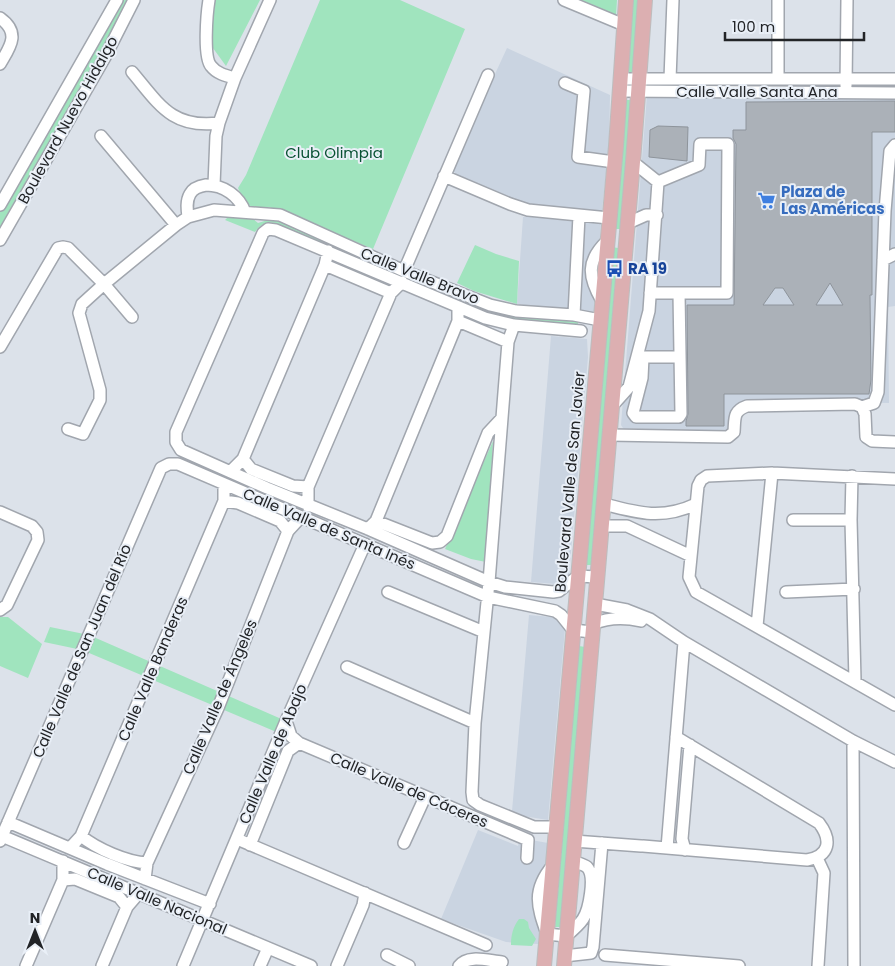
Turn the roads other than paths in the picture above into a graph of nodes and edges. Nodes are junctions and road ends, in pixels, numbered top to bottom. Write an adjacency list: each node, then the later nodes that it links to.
1 (107, 0): 14 (street)
2 (117, 0): 14 (street, Boulevard Nuevo Hidalgo)
3 (134, 0): 49 (street, Boulevard Nuevo Hidalgo)
4 (209, 0): 18 (street)
5 (270, 0): 18 (street)
6 (564, 0): 13 (street)
7 (626, 0): 13 (main road, Boulevard Valle de San Javier)
8 (645, 0): 26 (main road)
9 (673, 0): 19 (street)
10 (778, 0): 21 (street)
11 (847, 0): 22 (street)
12 (0, 18): 15 (street)
13 (624, 25): 25 (main road, Boulevard Valle de San Javier)
14 (103, 26): 38 (street, Boulevard Nuevo Hidalgo)
15 (0, 64)
16 (132, 72): 30 (street)
17 (488, 75): 35 (street)
18 (235, 78): 30 (street)
19 (670, 79): 20 (street, Calle Valle Santa Ana); 26 (street, Calle Valle Santa Ana)
20 (764, 79): 21 (street, Calle Valle Santa Ana); 27 (street)
21 (778, 79): 22 (street, Calle Valle Santa Ana)
22 (846, 79): 23 (street, Calle Valle Santa Ana); 28 (street)
23 (895, 79)
24 (565, 83): 33 (street)
25 (620, 85): 26 (street, Calle Valle Santa Ana); 33 (main road, Boulevard Valle de San Javier)
26 (639, 85): 27 (street, Calle Valle Santa Ana); 34 (main road)
27 (764, 92): 28 (street, Calle Valle Santa Ana)
28 (846, 92): 29 (street, Calle Valle Santa Ana)
29 (895, 93)
30 (219, 123): 37 (street)
31 (101, 136): 46 (street)
32 (895, 145): 39 (street)
33 (614, 162): 44 (main road, Boulevard Valle de San Javier)
34 (633, 162): 36 (street); 45 (main road)
35 (444, 176): 42 (street); 54 (street)
36 (658, 182): 41 (street); 56 (street)
37 (214, 185): 40 (street); 43 (street)
38 (0, 204)
39 (890, 211): 52 (street)
40 (245, 212): 43 (street, Calle Valle Bravo); 54 (street, Calle Valle Bravo)
41 (657, 215): 45 (street); 57 (street)
42 (579, 216): 44 (street); 60 (street)
43 (188, 217): 46 (street)
44 (609, 218): 47 (main road, Boulevard Valle de San Javier)
45 (628, 222): 48 (main road)
46 (176, 226): 55 (street)
47 (608, 239): 48 (main road); 62 (main road, Boulevard Valle de San Javier)
48 (626, 239): 70 (main road)
49 (0, 240)
50 (328, 251): 53 (street); 54 (street, Calle Valle Bravo); 75 (street, Calle Valle Bravo)
51 (895, 254): 52 (street)
52 (883, 260): 71 (street)
53 (325, 264): 58 (street); 77 (street)
54 (403, 277): 58 (street); 59 (street, Calle Valle Bravo); 60 (street, Calle Valle Bravo)
55 (104, 284): 61 (street); 67 (street); 73 (street)
56 (678, 292): 57 (street); 69 (street)
57 (650, 293): 68 (street)
58 (391, 294): 84 (street)
59 (458, 308): 63 (street); 64 (street, Calle Valle Bravo)
60 (574, 315): 62 (street, Calle Valle Bravo)
61 (132, 318)
62 (600, 320): 100 (main road, Boulevard Valle de San Javier)
63 (458, 321): 66 (street); 95 (street)
64 (514, 325): 65 (street, Calle Valle Bravo); 66 (street)
65 (581, 331)
66 (508, 342): 72 (street)
67 (0, 347)
68 (640, 356): 69 (street); 69 (street); 70 (street)
69 (680, 357)
70 (612, 406): 74 (main road)
71 (862, 407): 74 (street); 76 (street)
72 (502, 418): 95 (street); 102 (street)
73 (68, 429)
74 (610, 435): 88 (main road)
75 (176, 442): 79 (street, Calle Valle de Santa Inés)
76 (895, 442)
77 (243, 459): 79 (street); 84 (street)
78 (169, 464): 83 (street, Calle Valle de Santa Inés); 126 (street, Calle Valle de San Juan del Río)
79 (231, 471): 85 (street, Calle Valle de Santa Inés)
80 (772, 473): 81 (street); 89 (street); 109 (street)
81 (852, 476): 82 (street); 94 (street)
82 (895, 479)
83 (224, 485): 86 (street, Calle Valle de Santa Inés); 87 (street, Calle Valle Banderas)
84 (308, 487): 90 (street)
85 (267, 488): 86 (street); 90 (street, Calle Valle de Santa Inés)
86 (262, 500): 92 (street, Calle Valle de Santa Inés)
87 (224, 501): 97 (street); 128 (street, Calle Valle Banderas)
88 (604, 504): 89 (street); 96 (main road)
89 (696, 504): 99 (street)
90 (308, 506): 95 (street, Calle Valle de Santa Inés)
91 (0, 512): 108 (street)
92 (301, 517): 97 (street, Calle Valle de Ángeles); 98 (street, Calle Valle de Santa Inés)
93 (793, 520): 94 (street)
94 (851, 520): 103 (street)
95 (372, 525): 102 (street, Calle Valle de Santa Inés)
96 (602, 526): 99 (street); 101 (main road)
97 (288, 531): 142 (street, Calle Valle de Ángeles)
98 (365, 544): 106 (street, Calle Valle de Santa Inés); 118 (street, Calle Valle de Abajo)
99 (691, 556): 109 (street)
100 (578, 576): 101 (street); 102 (street, Calle Valle de Santa Inés); 112 (main road, Boulevard Valle de San Javier)
101 (597, 577): 107 (main road)
102 (489, 582): 106 (street)
103 (854, 589): 105 (street); 116 (street)
104 (388, 592): 113 (street)
105 (786, 592)
106 (488, 597): 112 (street, Calle Valle de Santa Inés); 113 (street)
107 (595, 604): 110 (street); 111 (main road)
108 (0, 610)
109 (757, 626): 116 (street)
110 (660, 627): 111 (street); 114 (street)
111 (593, 628): 112 (street); 131 (main road)
112 (573, 630): 127 (main road, Boulevard Valle de San Javier)
113 (484, 632): 119 (street)
114 (684, 642): 120 (street); 121 (street)
115 (347, 667): 119 (street)
116 (855, 681): 117 (street)
117 (895, 705)
118 (286, 721): 122 (street); 130 (street, Calle Valle de Abajo)
119 (475, 723): 127 (street, Calle Valle de Cáceres)
120 (676, 737): 123 (street); 136 (street)
121 (853, 741): 124 (street); 173 (street)
122 (299, 743): 125 (street, Calle Valle de Cáceres); 134 (street, Calle Valle de Abajo)
123 (690, 745): 137 (street); 139 (street)
124 (895, 762)
125 (424, 796): 132 (street); 138 (street, Calle Valle de Cáceres)
126 (8, 822): 129 (street, Calle Valle de San Juan del Río); 135 (street, Calle Valle Nacional)
127 (556, 827): 152 (main road, Boulevard Valle de San Javier)
128 (81, 836): 135 (street, Calle Valle Banderas); 142 (street)
129 (1, 839): 140 (street, Calle Valle Nacional)
130 (237, 839): 134 (street); 149 (street, Calle Valle de Abajo)
131 (574, 840): 133 (street); 141 (main road)
132 (404, 843)
133 (602, 843): 136 (street); 158 (street)
134 (250, 845): 148 (street)
135 (70, 848): 143 (street, Calle Valle Nacional)
136 (667, 848): 137 (street)
137 (685, 850): 139 (street)
138 (527, 858)
139 (816, 858): 172 (street)
140 (63, 861): 144 (street, Calle Valle Nacional); 146 (street)
141 (573, 861): 153 (main road); 153 (street)
142 (147, 863): 145 (street, Calle Valle de Ángeles)
143 (107, 864): 144 (street); 145 (street, Calle Valle Nacional)
144 (101, 877): 147 (street, Calle Valle Nacional)
145 (145, 879): 149 (street, Calle Valle Nacional)
146 (63, 880): 150 (street); 163 (street)
147 (139, 893): 150 (street); 151 (street, Calle Valle Nacional)
148 (365, 893): 154 (street); 168 (street)
149 (210, 904): 151 (street, Calle Valle de Abajo)
150 (127, 907): 164 (street)
151 (203, 920): 155 (street, Calle Valle Nacional); 165 (street, Calle Valle de Abajo)
152 (547, 934): 153 (street); 170 (main road, Boulevard Valle de San Javier)
153 (566, 936): 158 (main road)
154 (486, 945)
155 (268, 948): 166 (street); 167 (street, Calle Valle Nacional)
156 (387, 955): 169 (street)
157 (605, 955): 160 (street)
158 (564, 961)
159 (502, 962): 161 (street)
160 (657, 963): 162 (street)
161 (460, 964)
162 (714, 965): 171 (street)
163 (26, 966)
164 (102, 966)
165 (183, 966)
166 (260, 966)
167 (311, 966)
168 (337, 966)
169 (409, 966)
170 (544, 966)
171 (739, 966)
172 (818, 966)
173 (854, 966)

